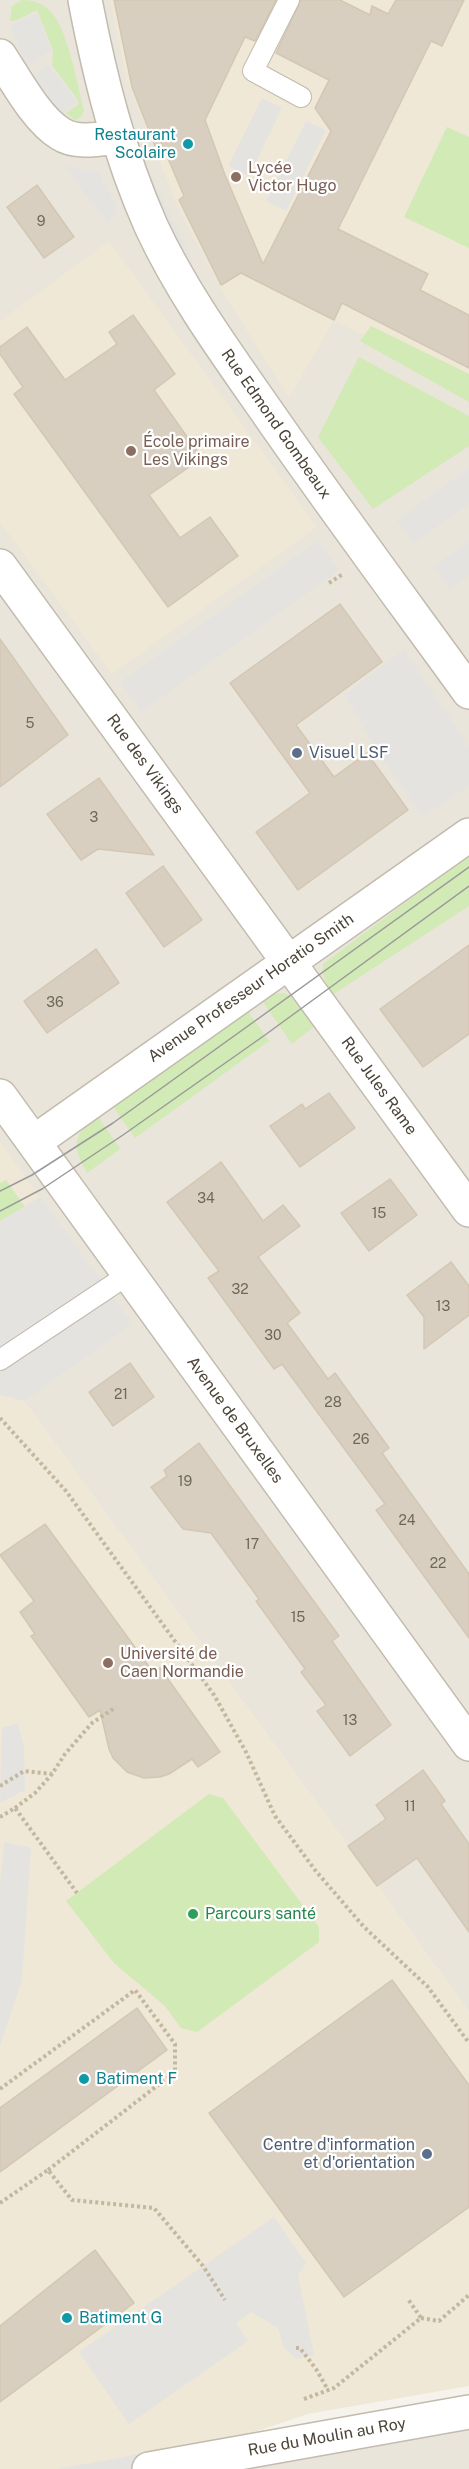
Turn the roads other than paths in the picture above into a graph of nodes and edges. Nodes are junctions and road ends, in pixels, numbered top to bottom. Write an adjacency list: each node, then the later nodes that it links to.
1 (85, 0): 5 (street, Rue Edmond Gombeaux)
2 (290, 0): 4 (lane)
3 (0, 56): 5 (street)
4 (301, 97)
5 (117, 137): 7 (street, Rue Edmond Gombeaux)
6 (0, 566): 9 (street, Rue des Vikings)
7 (469, 692)
8 (469, 835): 9 (street, Avenue Professeur Horatio Smith)
9 (289, 962): 11 (street, Avenue Professeur Horatio Smith); 12 (street, Rue Jules Rame)
10 (0, 1096): 11 (street, Avenue de Bruxelles)
11 (34, 1142): 13 (street, Avenue de Bruxelles)
12 (469, 1210)
13 (129, 1274): 14 (lane); 15 (street, Avenue de Bruxelles)
14 (0, 1360)
15 (469, 1744)
16 (469, 2412): 17 (street, Rue du Moulin au Roy)
17 (149, 2469)

